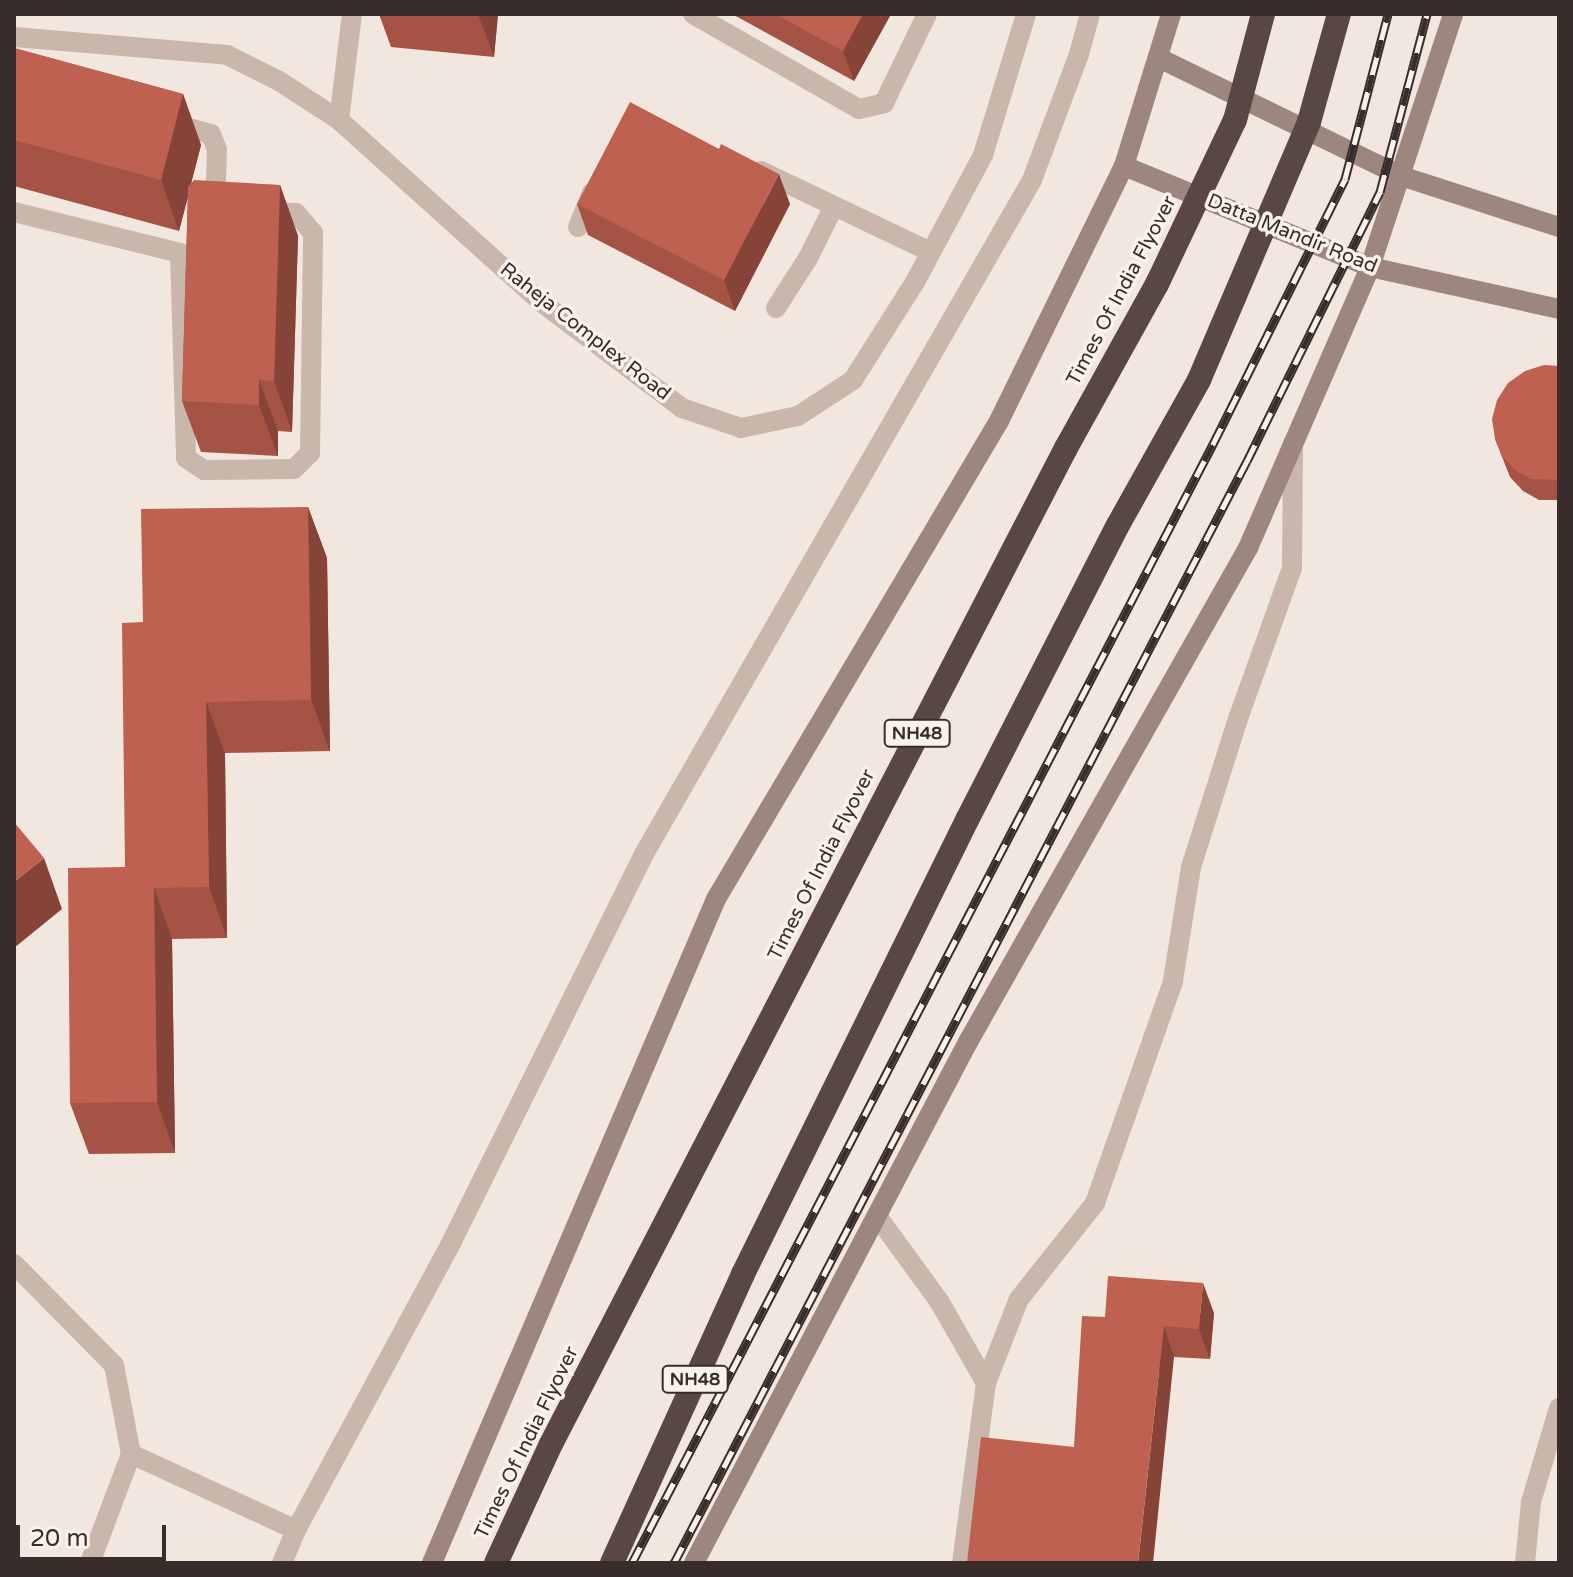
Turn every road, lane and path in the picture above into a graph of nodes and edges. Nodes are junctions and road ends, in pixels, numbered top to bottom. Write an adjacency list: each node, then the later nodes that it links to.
1 (352, 14): 13 (street)
2 (693, 14): 3 (street)
3 (927, 14)
4 (1026, 14): 22 (street, Raheja Complex Road)
5 (1090, 14): 32 (street)
6 (1171, 14): 11 (street)
7 (1263, 14): 36 (highway, Times Of India Flyover / NH48, bridge)
8 (1339, 14): 37 (highway, NH48, bridge)
9 (1453, 14): 17 (street)
10 (14, 37): 13 (street, Raheja Complex Road)
11 (1159, 58): 15 (street); 17 (street)
12 (150, 118): 19 (street)
13 (339, 120): 22 (street, Raheja Complex Road)
14 (739, 161): 18 (street)
15 (1124, 166): 23 (street, Datta Mandir Road); 35 (street)
16 (602, 171): 20 (street)
17 (1401, 176): 21 (street); 23 (street)
18 (834, 206): 22 (street); 24 (street)
19 (14, 212)
20 (578, 227)
21 (1559, 227)
22 (931, 252)
23 (1370, 267): 25 (street, Datta Mandir Road); 26 (street)
24 (776, 308)
25 (1559, 309)
26 (1293, 443): 27 (street); 29 (street)
27 (877, 1216): 29 (street); 38 (street)
28 (14, 1264): 31 (street)
29 (986, 1383): 39 (street)
30 (1559, 1408): 40 (street)
31 (131, 1454): 32 (street); 33 (street)
32 (296, 1530): 34 (street)
33 (90, 1563)
34 (282, 1563)
35 (432, 1563)
36 (496, 1563)
37 (612, 1563)
38 (694, 1563)
39 (962, 1563)
40 (1525, 1563)

